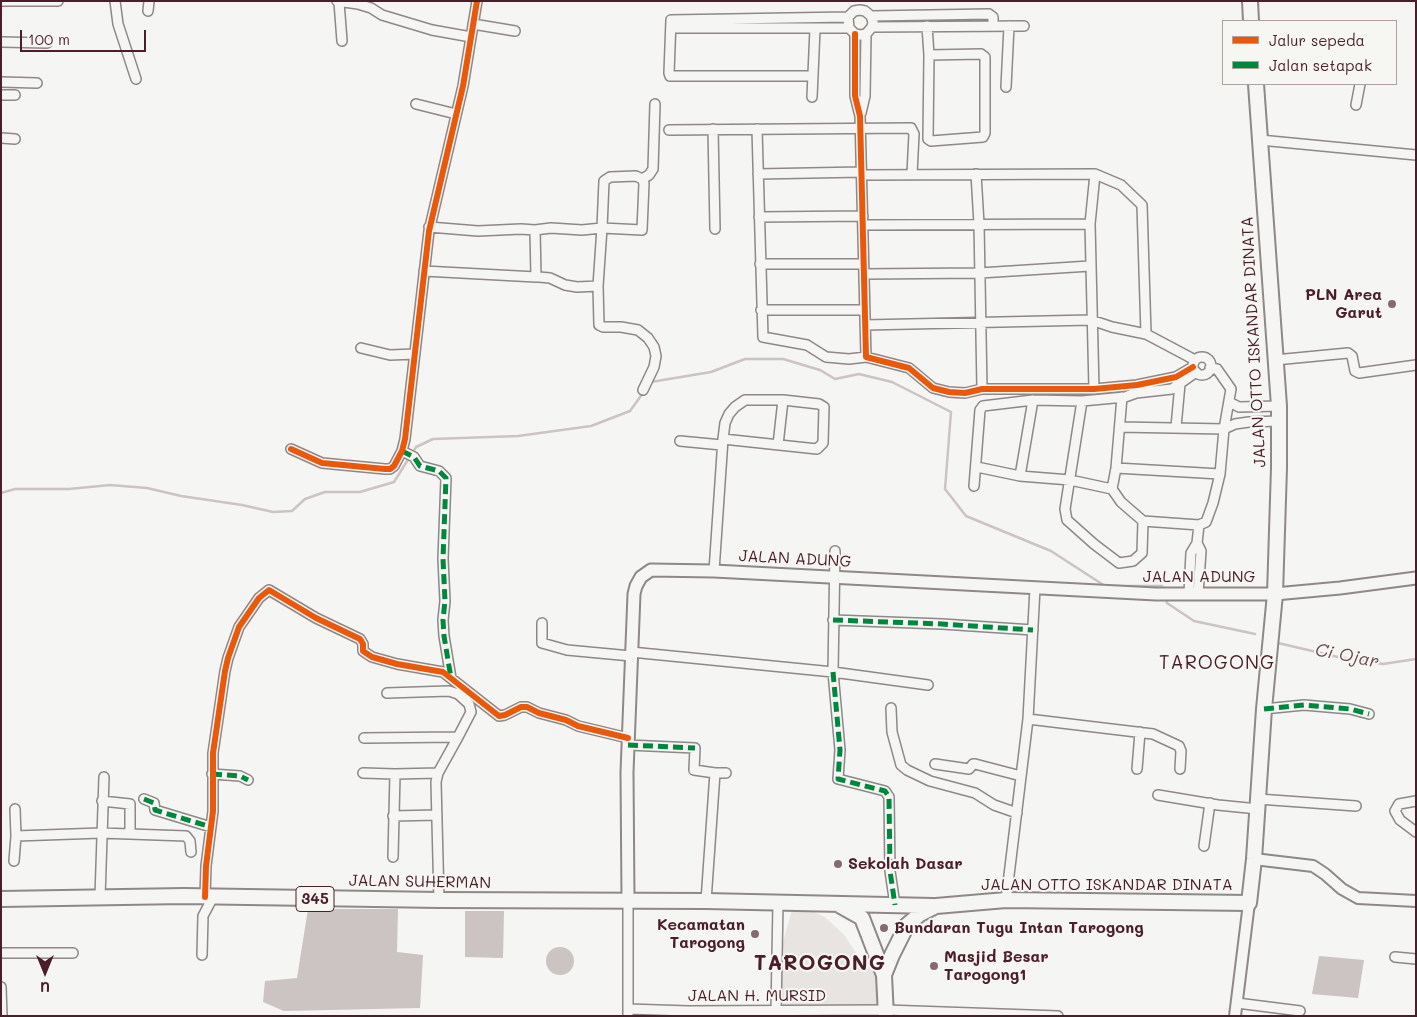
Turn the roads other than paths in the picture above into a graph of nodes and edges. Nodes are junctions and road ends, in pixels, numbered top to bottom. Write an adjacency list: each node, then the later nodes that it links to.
1 (115, 1): 32 (street)
2 (150, 1): 10 (street)
3 (338, 1): 26 (street); 27 (street)
4 (477, 1): 15 (street)
5 (854, 1): 11 (street)
6 (865, 1): 12 (street)
7 (1250, 1): 14 (main road)
8 (1, 2): 9 (street)
9 (58, 2)
10 (148, 11)
11 (851, 14): 12 (street); 13 (street); 25 (street)
12 (868, 14): 17 (street); 23 (street)
13 (758, 18): 20 (street); 21 (street)
14 (1251, 20)
15 (473, 24): 24 (street); 26 (street)
16 (927, 26): 17 (street); 23 (street); 30 (street)
17 (992, 26): 18 (street)
18 (1009, 26): 19 (street); 37 (street)
19 (1024, 26)
20 (671, 28): 21 (street); 31 (street)
21 (758, 28): 22 (street)
22 (816, 28): 25 (street); 31 (street)
23 (869, 30): 25 (street); 45 (street)
24 (515, 31)
25 (852, 31): 45 (street)
26 (471, 37): 44 (street)
27 (342, 41)
28 (1, 42): 29 (street)
29 (47, 43)
30 (929, 55): 30 (street)
31 (813, 76): 40 (street)
32 (136, 79)
33 (1, 82): 34 (street)
34 (37, 83)
35 (1256, 85): 52 (main road, JALAN OTTO ISKANDAR DINATA)
36 (1360, 85): 43 (street)
37 (1006, 87)
38 (15, 95): 39 (street)
39 (1, 96)
40 (812, 97)
41 (416, 104): 44 (street)
42 (655, 104): 59 (street)
43 (1356, 105)
44 (456, 114): 64 (street)
45 (860, 116): 46 (street)
46 (861, 128): 48 (street); 54 (street); 56 (street)
47 (713, 129): 48 (street); 49 (street); 66 (street)
48 (757, 129): 55 (street)
49 (669, 130)
50 (1, 138): 51 (street)
51 (16, 139)
52 (1260, 140): 53 (street); 85 (main road, JALAN OTTO ISKANDAR DINATA)
53 (1416, 154)
54 (862, 173): 55 (street); 56 (street); 61 (street)
55 (758, 174): 60 (street)
56 (912, 174): 57 (street)
57 (976, 174): 58 (street); 62 (street)
58 (1095, 174): 63 (street); 81 (street)
59 (642, 179): 65 (street); 65 (street)
60 (759, 217): 61 (street); 68 (street)
61 (863, 220): 62 (street); 69 (street)
62 (979, 224): 63 (street); 72 (street)
63 (1090, 224): 70 (street)
64 (429, 227): 67 (street); 71 (street)
65 (602, 228): 67 (street); 75 (street)
66 (715, 229)
67 (534, 230): 74 (street)
68 (760, 264): 69 (street); 76 (street)
69 (863, 264): 73 (street)
70 (1090, 266): 72 (street); 78 (street)
71 (424, 271): 74 (street); 83 (street)
72 (980, 273): 73 (street); 79 (street)
73 (864, 274): 77 (street)
74 (536, 276): 75 (street)
75 (598, 286): 91 (street)
76 (761, 310): 77 (street); 84 (street)
77 (864, 310): 80 (street)
78 (1092, 320): 79 (street); 81 (street); 92 (street)
79 (980, 322): 80 (street); 90 (street)
80 (865, 325): 84 (street)
81 (1146, 334): 87 (street)
82 (361, 348): 83 (street)
83 (415, 354): 107 (street)
84 (866, 357): 90 (street)
85 (1275, 360): 86 (street); 98 (main road, JALAN OTTO ISKANDAR DINATA)
86 (1416, 365)
87 (1195, 367): 88 (street); 88 (street); 89 (street); 92 (street)
88 (1210, 368): 97 (street)
89 (1180, 384): 93 (street); 101 (street)
90 (982, 389): 92 (street)
91 (643, 390)
92 (1094, 390)
93 (1122, 397): 96 (street); 100 (street)
94 (783, 400): 104 (street); 105 (street); 105 (street)
95 (1033, 400): 96 (street); 108 (street); 111 (street)
96 (1082, 401): 112 (street)
97 (1229, 402): 98 (street); 102 (street)
98 (1279, 406): 99 (main road, JALAN OTTO ISKANDAR DINATA)
99 (1279, 421): 102 (street); 123 (main road, JALAN OTTO ISKANDAR DINATA)
100 (1120, 427): 101 (street); 109 (street)
101 (1176, 427): 102 (street)
102 (1224, 429): 110 (street)
103 (680, 441): 104 (street)
104 (722, 442): 105 (street); 118 (street)
105 (778, 444)
106 (291, 449): 107 (street)
107 (403, 452): 129 (street)
108 (977, 467): 111 (street); 113 (street)
109 (1116, 468): 110 (street); 114 (street)
110 (1220, 474): 116 (street)
111 (1020, 476): 112 (street)
112 (1070, 480): 114 (street); 115 (street)
113 (974, 486)
114 (1112, 489): 115 (street)
115 (1144, 521): 116 (street)
116 (1200, 525): 122 (street)
117 (835, 551): 119 (street)
118 (714, 571): 119 (main road, JALAN ADUNG); 127 (main road, JALAN ADUNG)
119 (834, 578): 121 (main road, JALAN ADUNG); 124 (street)
120 (1416, 578): 123 (main road, JALAN ADUNG)
121 (1035, 588): 122 (main road, JALAN ADUNG); 126 (street)
122 (1194, 594): 123 (main road, JALAN ADUNG)
123 (1275, 594): 133 (main road, JALAN OTTO ISKANDAR DINATA)
124 (834, 620): 126 (street); 128 (street)
125 (542, 623): 127 (street)
126 (1033, 630): 135 (street)
127 (631, 654): 128 (street); 139 (main road, JALAN ADUNG)
128 (833, 672): 130 (street); 185 (street)
129 (451, 678): 139 (street); 147 (street)
130 (928, 685)
131 (387, 693): 137 (street)
132 (891, 708): 160 (street)
133 (1264, 709): 134 (street); 157 (main road, JALAN OTTO ISKANDAR DINATA)
134 (1369, 714)
135 (1028, 719): 136 (street); 149 (street)
136 (1140, 732): 141 (street); 142 (street)
137 (458, 737): 138 (street); 146 (street)
138 (364, 738)
139 (628, 741): 143 (street); 177 (main road, JALAN ADUNG)
140 (935, 764): 149 (street)
141 (1137, 769)
142 (1180, 769)
143 (714, 772): 144 (street); 178 (street)
144 (726, 772)
145 (364, 773): 148 (street)
146 (438, 773): 148 (street); 161 (street)
147 (212, 774): 151 (street); 163 (street)
148 (395, 774): 162 (street)
149 (1021, 776): 160 (street)
150 (104, 777): 154 (street)
151 (248, 780)
152 (1158, 795): 156 (street)
153 (144, 799): 163 (street)
154 (102, 801): 165 (street); 166 (street)
155 (1416, 801): 164 (street)
156 (1210, 804): 157 (street); 168 (street)
157 (1258, 804): 158 (street); 171 (main road, JALAN OTTO ISKANDAR DINATA)
158 (1356, 806)
159 (16, 809): 167 (street)
160 (1017, 813): 176 (street)
161 (437, 815): 162 (street); 175 (street)
162 (393, 816): 170 (street)
163 (211, 827): 174 (street)
164 (1416, 832)
165 (101, 834): 166 (street); 167 (street); 173 (street)
166 (130, 834): 169 (street)
167 (16, 836): 172 (street)
168 (1204, 846)
169 (191, 852)
170 (394, 856)
171 (1254, 859): 179 (street); 182 (main road, JALAN OTTO ISKANDAR DINATA)
172 (14, 861)
173 (100, 897): 174 (main road, JALAN SUHERMAN / 345); 180 (main road, JALAN SUHERMAN / 345)
174 (209, 897): 175 (main road, JALAN SUHERMAN / 345); 191 (street)
175 (439, 900): 177 (main road, JALAN SUHERMAN / 345)
176 (1006, 900): 182 (main road, JALAN OTTO ISKANDAR DINATA); 186 (main road, JALAN OTTO ISKANDAR DINATA)
177 (628, 901): 178 (main road, JALAN SUHERMAN / 345); 201 (street)
178 (706, 901): 181 (main road, JALAN SUHERMAN / 345)
179 (1416, 901)
180 (2, 902)
181 (778, 903): 183 (main road, JALAN SUHERMAN / 345); 199 (street)
182 (1249, 903): 198 (street)
183 (839, 905): 184 (main road, 345); 187 (main road, 345)
184 (874, 905): 185 (main road, 345); 187 (main road)
185 (895, 905): 186 (main road, 345); 188 (main road)
186 (936, 906): 188 (main road, JALAN OTTO ISKANDAR DINATA)
187 (862, 918): 192 (main road)
188 (907, 925): 193 (main road, JALAN OTTO ISKANDAR DINATA)
189 (1, 953): 190 (street)
190 (73, 954)
191 (202, 955)
192 (876, 955): 193 (main road); 196 (main road)
193 (892, 955): 196 (main road, JALAN OTTO ISKANDAR DINATA)
194 (1395, 957): 195 (street)
195 (1416, 959)
196 (884, 975): 202 (main road, JALAN OTTO ISKANDAR DINATA)
197 (1, 987): 204 (street)
198 (1237, 1003): 200 (street); 206 (street)
199 (776, 1011): 202 (street, JALAN H. MURSID); 203 (street, JALAN H. MURSID)
200 (1300, 1011)
201 (628, 1012): 203 (street, JALAN H. MURSID)
202 (886, 1013): 205 (street, JALAN H. MURSID)
203 (689, 1014)
204 (2, 1016)
205 (1058, 1016)
206 (1235, 1016)

